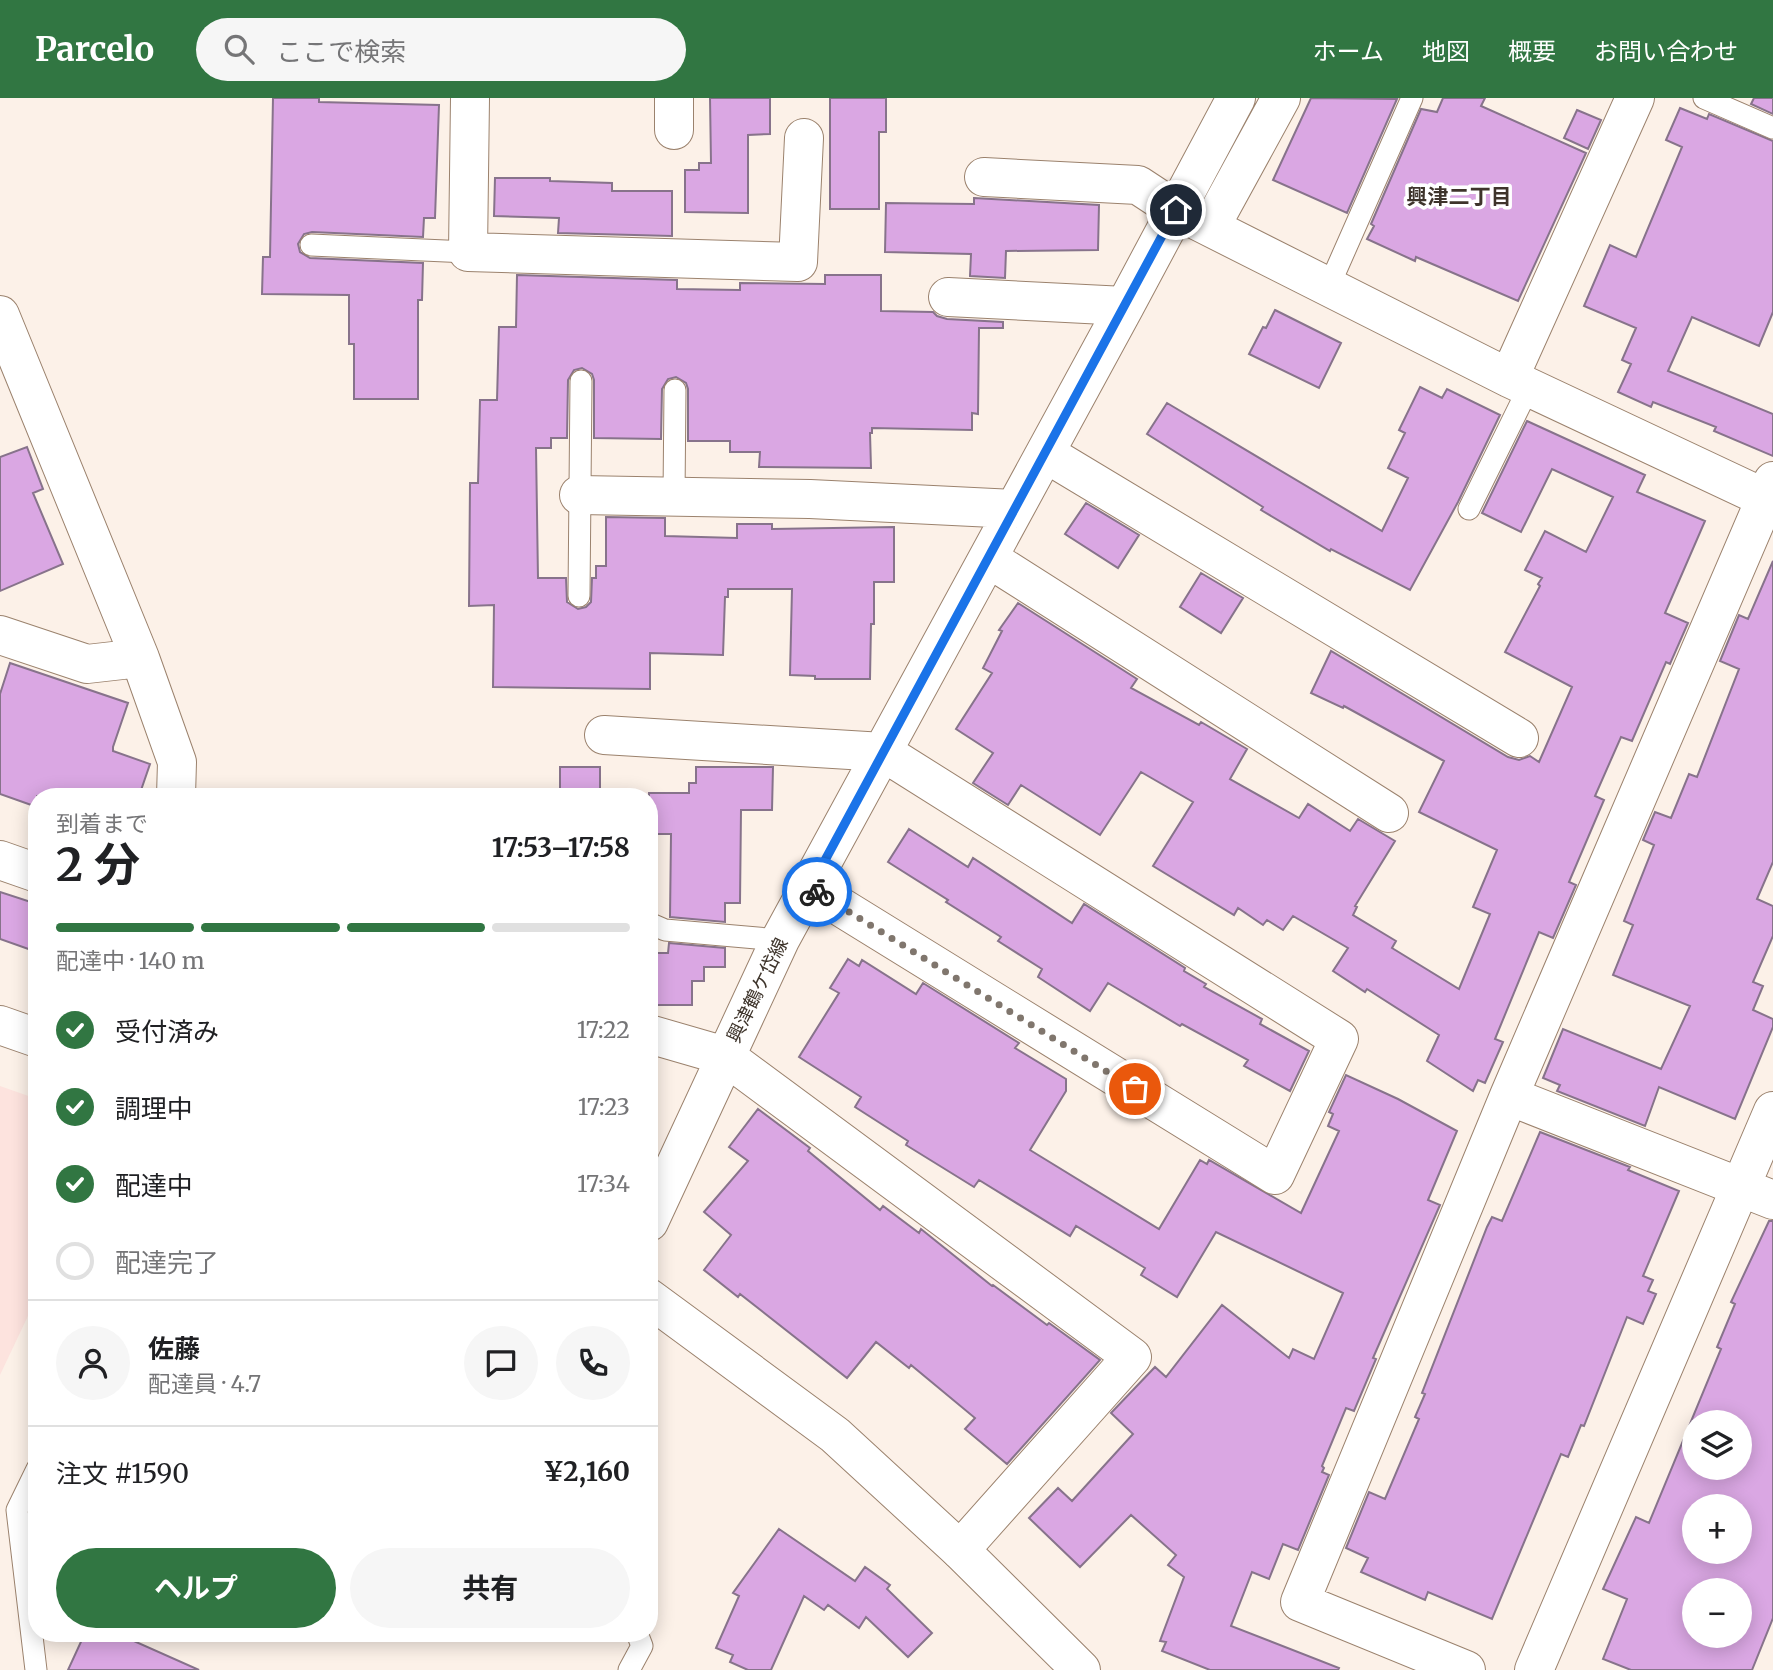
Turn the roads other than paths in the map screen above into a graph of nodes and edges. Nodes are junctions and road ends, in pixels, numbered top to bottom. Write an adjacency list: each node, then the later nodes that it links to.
1 (470, 98): 13 (street)
2 (1236, 98): 10 (street, 興津鶴ケ岱線)
3 (1281, 98): 11 (street)
4 (1412, 98): 14 (lane)
5 (1635, 98): 19 (street)
6 (1704, 98): 7 (lane)
7 (1773, 128)
8 (804, 138): 13 (street)
9 (984, 177): 10 (street)
10 (1176, 210): 11 (street); 16 (street, 興津鶴ケ岱線)
11 (1211, 226): 14 (street)
12 (311, 245): 13 (lane)
13 (468, 252)
14 (1329, 286): 19 (street)
15 (948, 297): 16 (street)
16 (1125, 306): 21 (street, 興津鶴ケ岱線)
17 (0, 315): 30 (street)
18 (581, 380): 23 (lane)
19 (1519, 383): 22 (street); 26 (lane)
20 (675, 390): 24 (lane)
21 (1045, 453): 25 (street, 興津鶴ケ岱線); 32 (street)
22 (1770, 494): 45 (street)
23 (579, 495): 24 (street); 28 (lane)
24 (674, 496): 25 (street)
25 (1014, 509): 27 (street, 興津鶴ケ岱線)
26 (1469, 509)
27 (988, 558): 33 (street, 興津鶴ケ岱線); 35 (street)
28 (579, 596)
29 (0, 635): 30 (street)
30 (140, 658): 34 (street)
31 (604, 735): 33 (street)
32 (1519, 738)
33 (883, 752): 38 (street, 興津鶴ケ岱線); 38 (street)
34 (176, 788)
35 (1390, 813)
36 (0, 860): 37 (street)
37 (28, 870)
38 (810, 888): 40 (street, 興津鶴ケ岱線)
39 (658, 927): 40 (lane)
40 (780, 940): 44 (street, 興津鶴ケ岱線)
41 (0, 1025): 42 (street)
42 (28, 1035)
43 (658, 1037): 44 (street)
44 (725, 1056): 48 (street, 興津鶴ケ岱線); 51 (street)
45 (1509, 1096): 47 (street); 58 (street)
46 (1773, 1111): 47 (street)
47 (1758, 1194): 59 (street)
48 (658, 1202)
49 (658, 1305): 51 (street)
50 (28, 1487): 52 (lane)
51 (960, 1550): 57 (street)
52 (28, 1603)
53 (33, 1642): 55 (lane)
54 (640, 1642): 56 (lane)
55 (36, 1670)
56 (629, 1670)
57 (1081, 1670)
58 (1466, 1670)
59 (1534, 1670)

